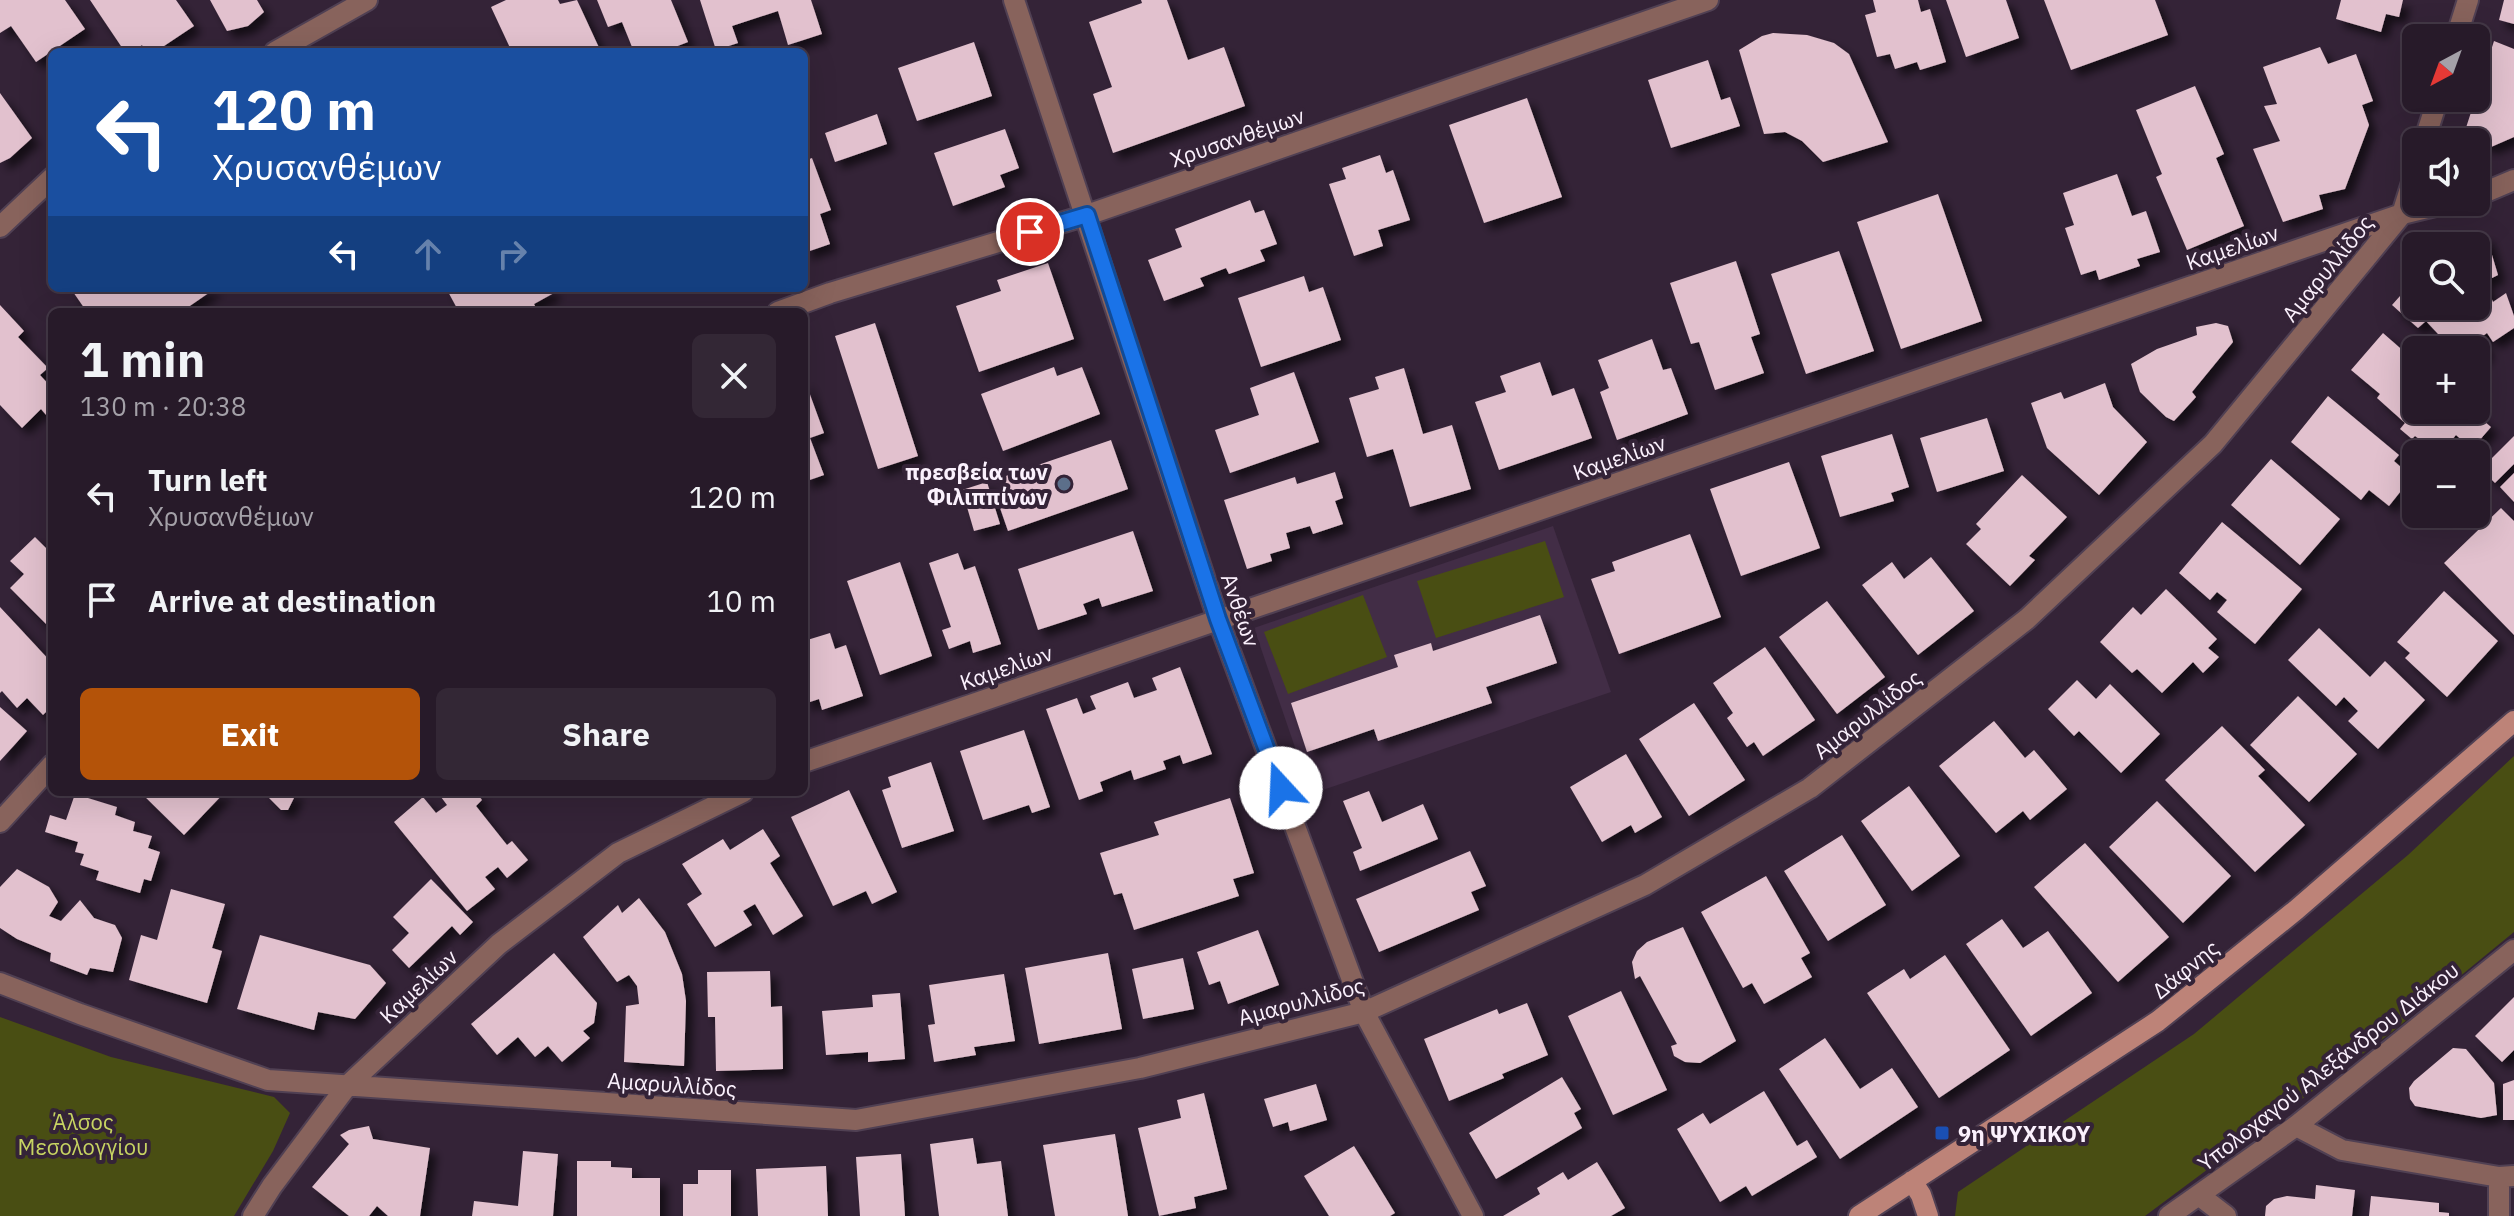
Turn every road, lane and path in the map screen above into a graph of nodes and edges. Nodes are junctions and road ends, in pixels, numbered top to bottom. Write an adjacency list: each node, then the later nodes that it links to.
1 (367, 0): 6 (street)
2 (1014, 0): 11 (street, Ανθέων)
3 (1708, 0): 11 (street, Χρυσανθέμων)
4 (2468, 0): 5 (street)
5 (2460, 24)
6 (282, 48)
7 (2514, 180): 9 (street)
8 (48, 182): 12 (street)
9 (2490, 190)
10 (2402, 214): 14 (street, Καμελίων); 22 (street, Αμαρυλλίδος)
11 (1087, 215): 13 (street, Χρυσανθέμων); 14 (street, Ανθέων)
12 (0, 227)
13 (789, 308)
14 (1218, 619): 16 (street, Καμελίων); 22 (street, Ανθέων)
15 (2514, 721): 26 (main road, Δάφνης)
16 (808, 761)
17 (48, 769): 19 (street)
18 (735, 796): 23 (street, Καμελίων)
19 (0, 822)
20 (2514, 950): 24 (street, Υπολοχαγού Αλεξάνδρου Διάκου)
21 (0, 983): 23 (street, Αμαρυλλίδος)
22 (1364, 1012): 23 (street, Αμαρυλλίδος); 29 (street, Ανθέων)
23 (347, 1086): 28 (street, Καμελίων)
24 (2296, 1126): 25 (street); 27 (street, Υπολοχαγού Αλεξάνδρου Διάκου)
25 (2506, 1176): 34 (street)
26 (1912, 1181): 30 (main road, Δάφνης); 31 (main road)
27 (2200, 1196): 32 (street, Υπολοχαγού Αλεξάνδρου Διάκου); 33 (street)
28 (253, 1216)
29 (1473, 1216)
30 (1859, 1216)
31 (1928, 1216)
32 (2169, 1216)
33 (2226, 1216)
34 (2499, 1216)

